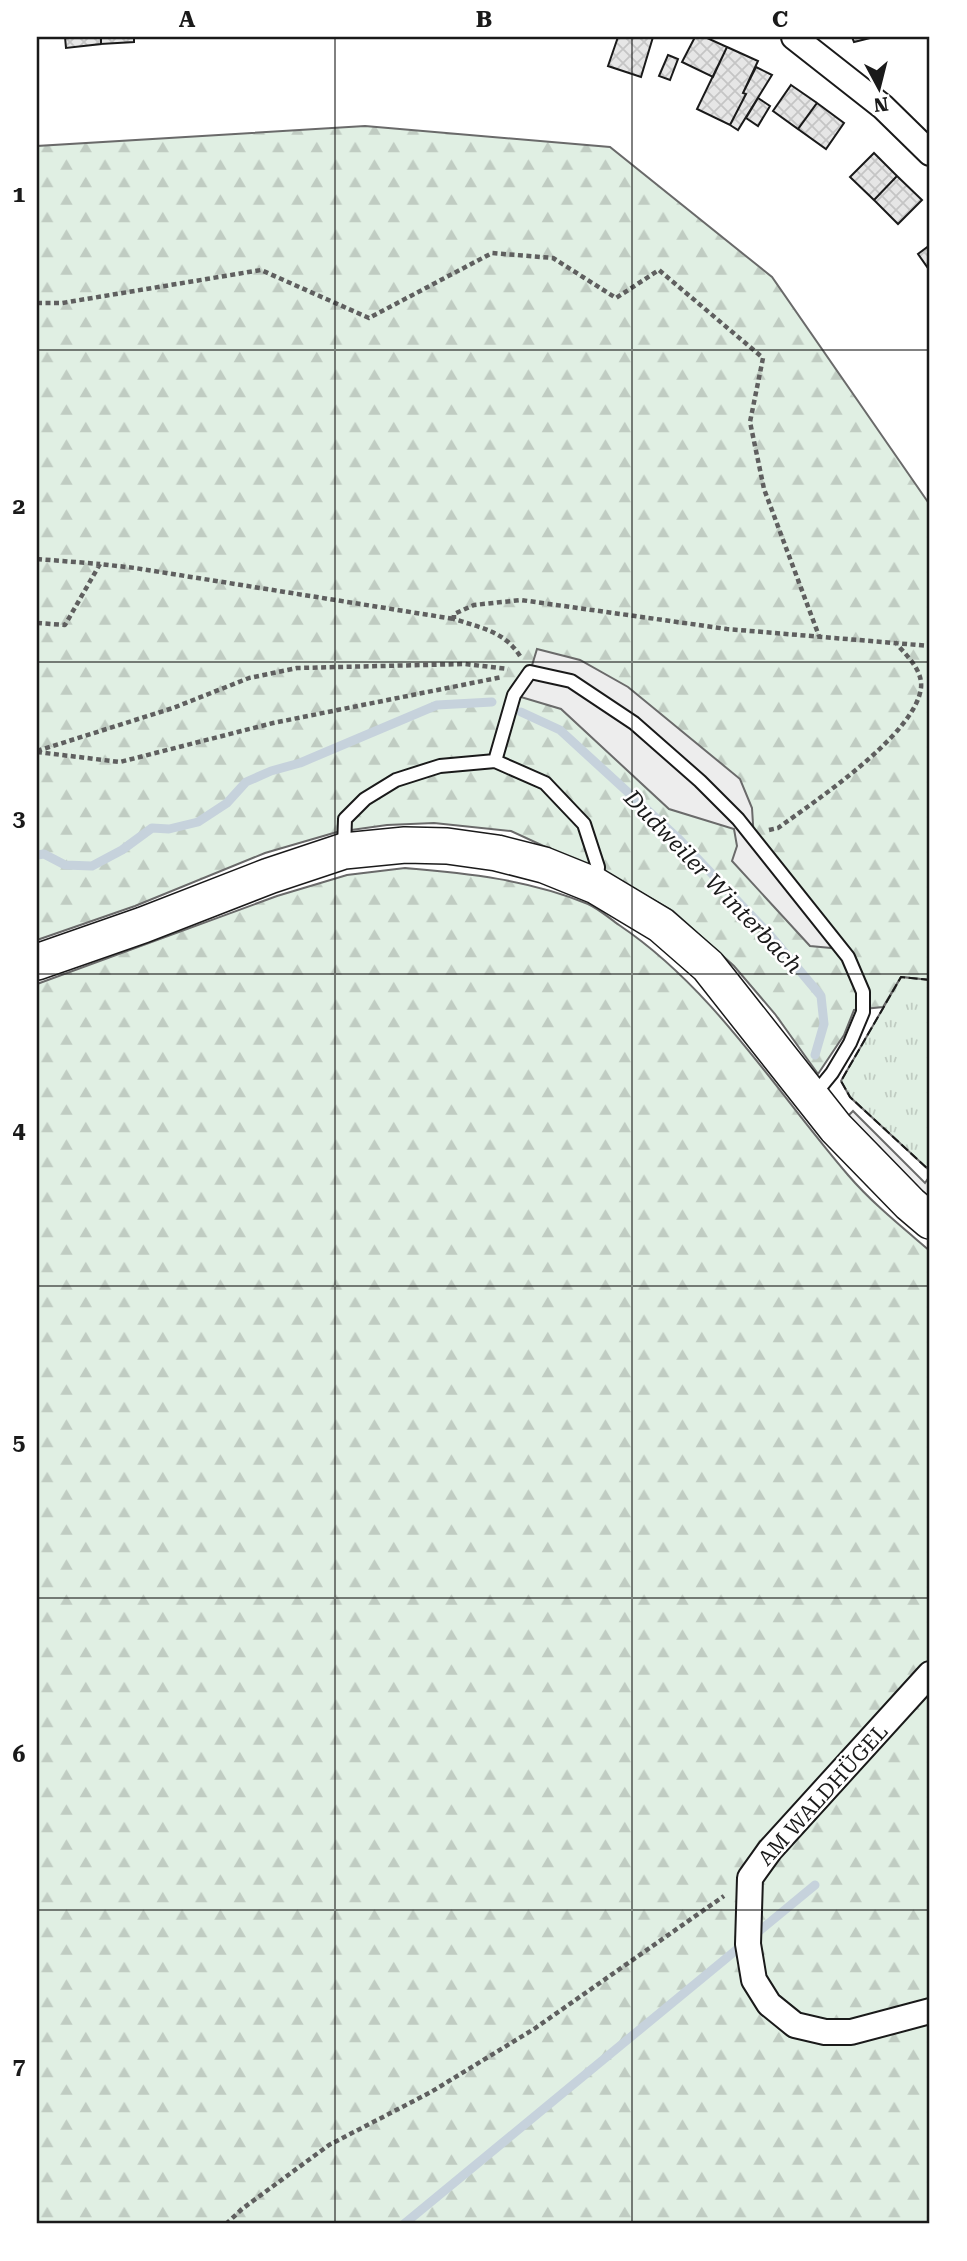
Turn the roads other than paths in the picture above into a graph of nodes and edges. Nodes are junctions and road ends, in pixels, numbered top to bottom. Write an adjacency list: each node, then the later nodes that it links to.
1 (794, 37): 2 (street)
2 (930, 153)
3 (495, 761): 4 (lane); 5 (lane); 7 (lane)
4 (344, 851): 5 (main road); 6 (main road)
5 (596, 886): 7 (main road)
6 (37, 962)
7 (812, 1098): 8 (main road)
8 (930, 1221)
9 (930, 1674): 10 (street, AM WALDHÜGEL)
10 (930, 2011)

